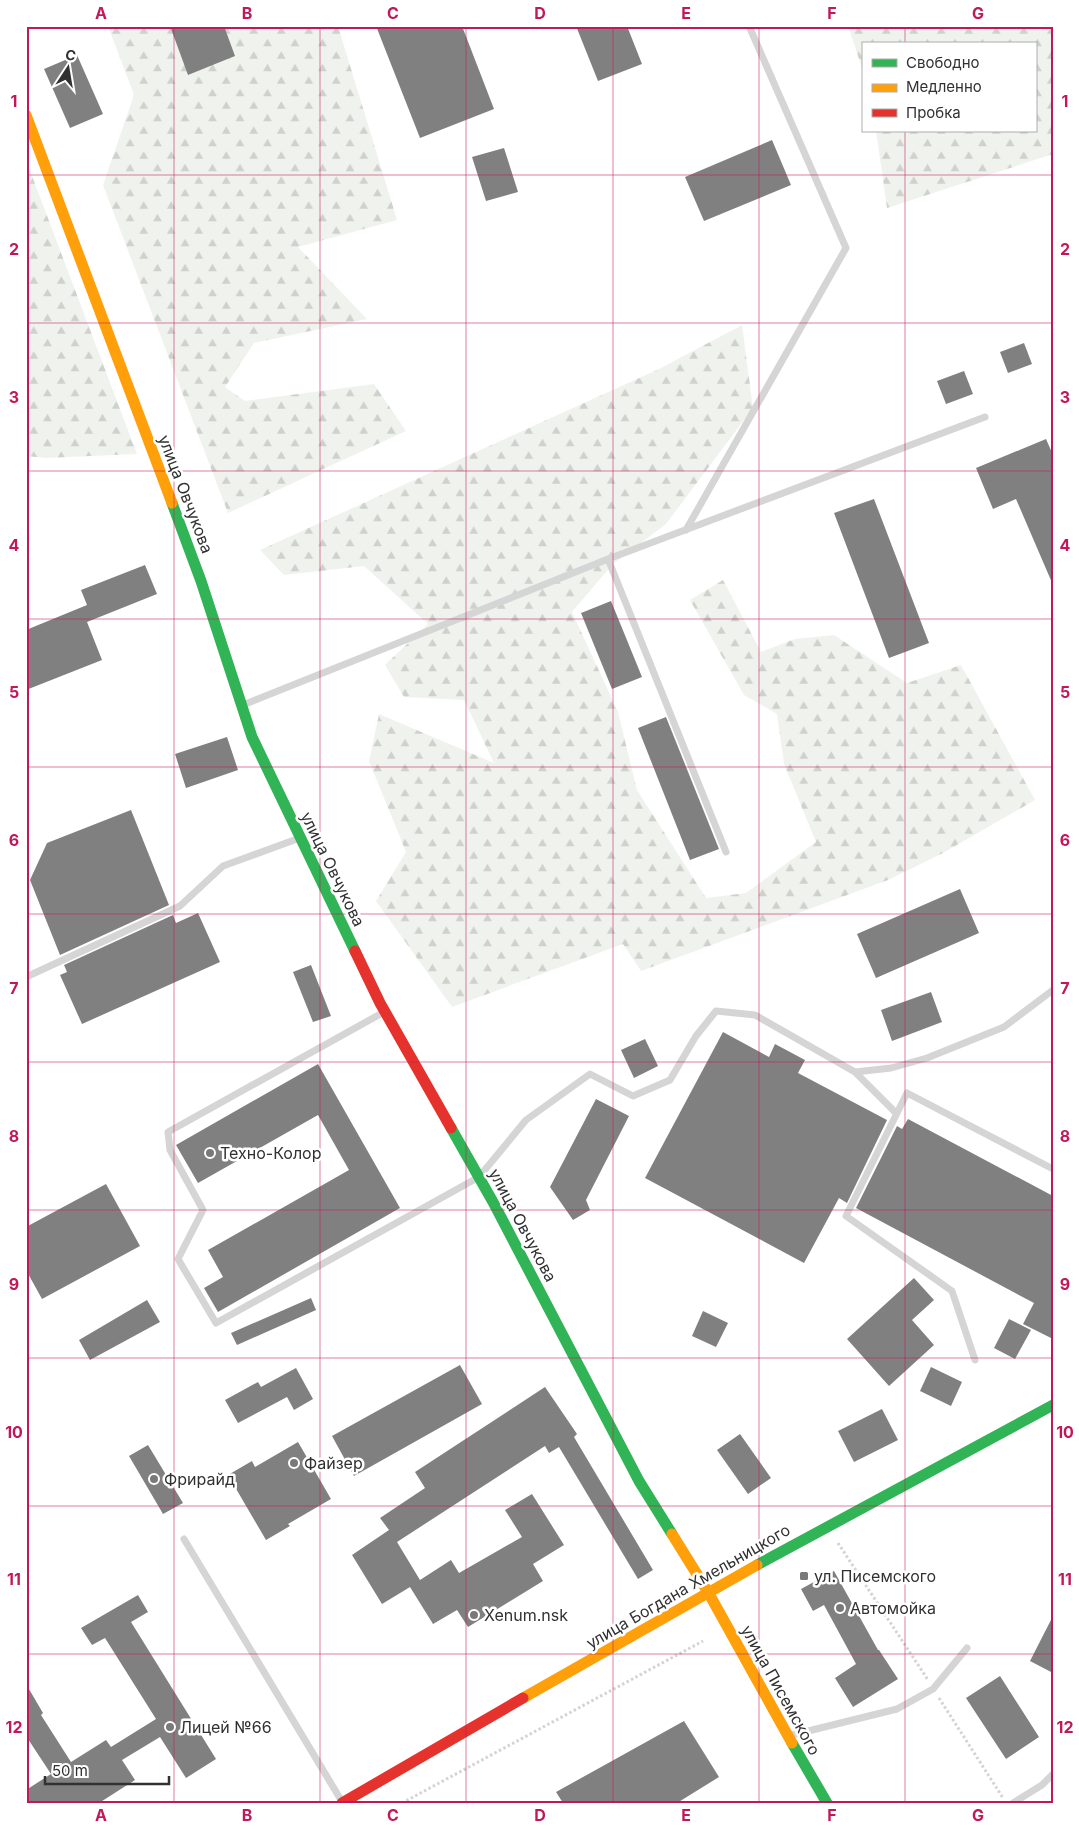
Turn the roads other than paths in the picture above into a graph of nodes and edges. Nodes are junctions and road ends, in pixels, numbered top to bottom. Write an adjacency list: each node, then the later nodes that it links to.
1 (749, 26): 4 (lane)
2 (26, 115): 6 (main road, улица Овчукова)
3 (985, 417): 4 (lane)
4 (686, 530): 5 (lane)
5 (608, 559): 6 (lane); 8 (lane)
6 (242, 706): 7 (main road, улица Овчукова)
7 (299, 838): 9 (lane); 11 (main road, улица Овчукова)
8 (726, 852)
9 (26, 977)
10 (1053, 990): 12 (lane)
11 (384, 1012): 15 (main road, улица Овчукова); 15 (lane)
12 (854, 1072): 13 (lane); 15 (lane)
13 (896, 1113): 14 (lane); 16 (lane)
14 (1053, 1168)
15 (479, 1177): 19 (main road, улица Овчукова)
16 (976, 1360)
17 (1053, 1405): 19 (main road, улица Богдана Хмельницкого)
18 (184, 1539): 23 (lane)
19 (708, 1592): 21 (main road, улица Писемского); 23 (main road, улица Богдана Хмельницкого)
20 (968, 1648): 21 (lane)
21 (788, 1736): 24 (main road, улица Писемского)
22 (1053, 1774): 25 (lane)
23 (343, 1803)
24 (827, 1803)
25 (1013, 1803)

